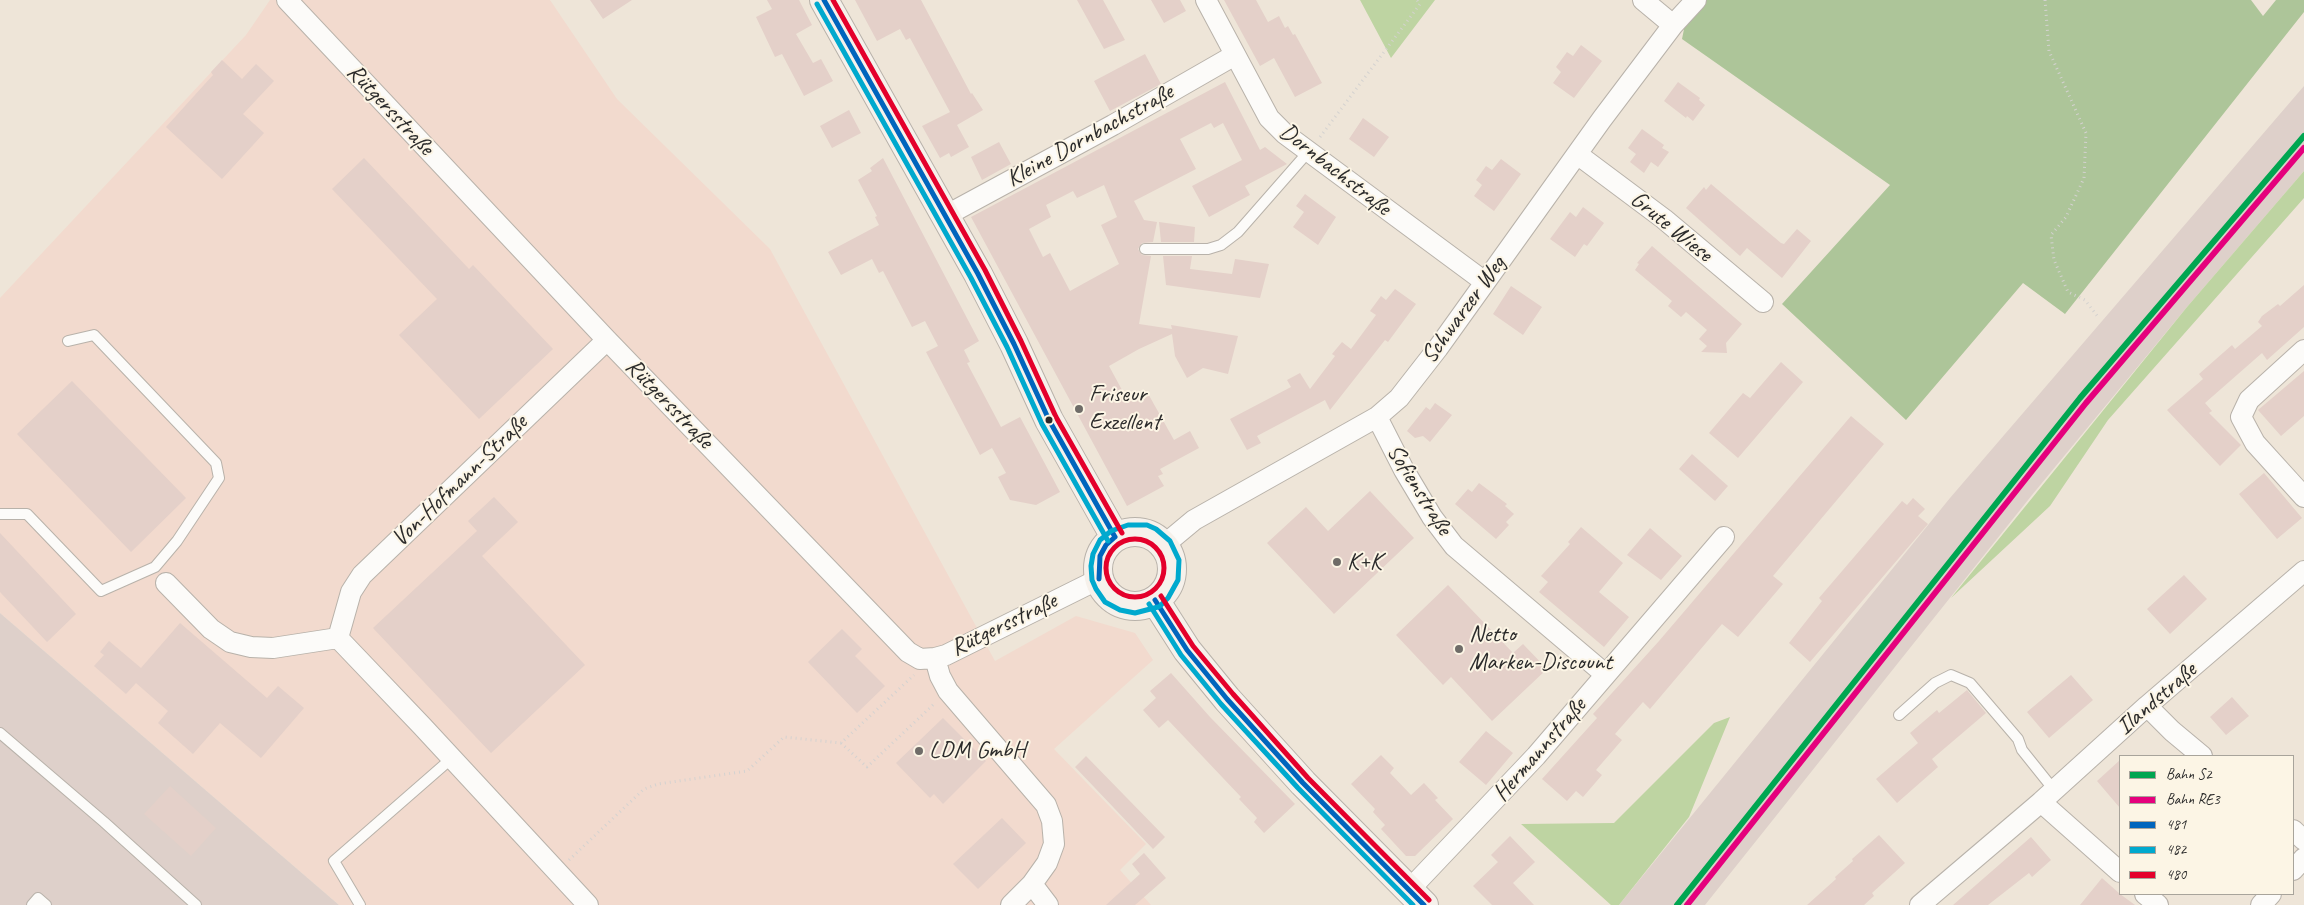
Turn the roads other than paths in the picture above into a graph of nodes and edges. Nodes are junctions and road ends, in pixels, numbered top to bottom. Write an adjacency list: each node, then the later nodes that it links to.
1 (287, 0): 14 (street, Rütgersstraße)
2 (824, 0): 10 (main road)
3 (1206, 0): 7 (street, Dornbachstraße)
4 (1643, 0): 6 (street)
5 (1696, 0): 6 (street, Schwarzer Weg)
6 (1673, 25): 9 (street, Schwarzer Weg)
7 (1235, 55): 8 (street, Dornbachstraße); 10 (street, Kleine Dornbachstraße)
8 (1310, 151): 11 (lane); 12 (street, Dornbachstraße)
9 (1577, 154): 12 (street, Schwarzer Weg); 13 (street, Grute Wiese)
10 (945, 216): 20 (main road)
11 (1145, 249)
12 (1485, 282): 17 (street, Schwarzer Weg)
13 (1763, 302)
14 (607, 340): 28 (street, Von-Hofmann-Straße); 29 (street, Rütgersstraße)
15 (68, 341): 23 (lane)
16 (2304, 350): 18 (street)
17 (1377, 417): 22 (street, Schwarzer Weg); 30 (street, Sofienstraße)
18 (2304, 497)
19 (0, 514): 23 (lane)
20 (1115, 537): 22 (main road); 25 (main road)
21 (1724, 537): 30 (street, Hermannstraße)
22 (1164, 545): 27 (main road)
23 (155, 567): 26 (lane)
24 (2304, 571): 31 (street, Ilandstraße)
25 (1099, 579): 27 (main road); 29 (street, Rütgersstraße)
26 (166, 583): 28 (street)
27 (1155, 600): 45 (main road)
28 (338, 638): 35 (street)
29 (935, 658): 42 (street)
30 (1605, 674): 45 (street, Hermannstraße)
31 (2147, 706): 34 (street); 36 (street, Ilandstraße)
32 (1899, 715): 36 (lane)
33 (0, 733): 48 (lane)
34 (2201, 755)
35 (452, 758): 49 (lane); 50 (street)
36 (2048, 796): 41 (street); 53 (street, Ilandstraße)
37 (2294, 831): 38 (street)
38 (2304, 840)
39 (2304, 858): 40 (street)
40 (2294, 869)
41 (2119, 871)
42 (1032, 884): 51 (street); 52 (street)
43 (2146, 895): 54 (street)
44 (2270, 895): 55 (street)
45 (1417, 897)
46 (32, 905): 47 (lane)
47 (46, 905)
48 (196, 905)
49 (360, 905)
50 (588, 905)
51 (1011, 905)
52 (1048, 905)
53 (1920, 905)
54 (2158, 905)
55 (2261, 905)

